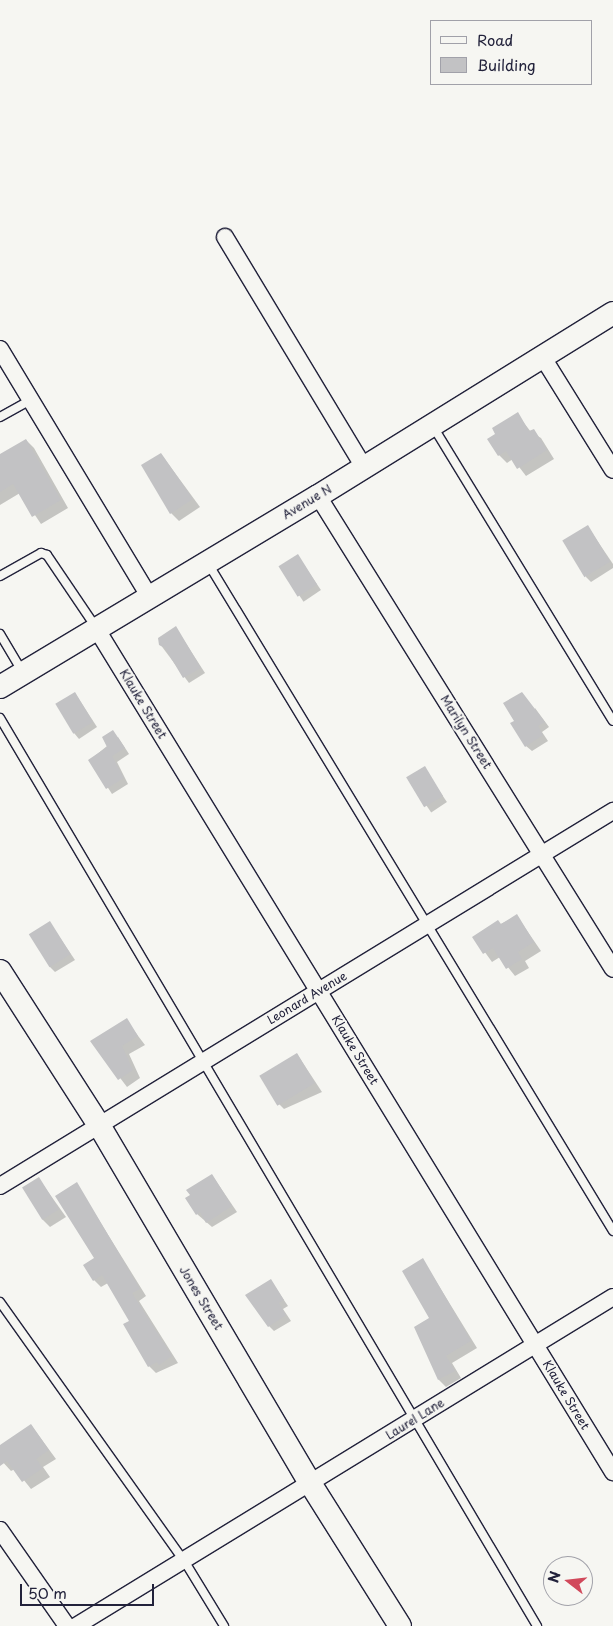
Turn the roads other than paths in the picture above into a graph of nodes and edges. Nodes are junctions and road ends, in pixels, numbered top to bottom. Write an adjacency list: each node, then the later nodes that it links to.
1 (225, 237): 8 (street)
2 (613, 313): 4 (street, Avenue N)
3 (1, 354): 5 (street)
4 (542, 356): 7 (street, Avenue N); 9 (street)
5 (31, 400): 6 (lane); 13 (street)
6 (0, 417)
7 (431, 424): 8 (street, Avenue N); 19 (lane)
8 (363, 466): 10 (street, Avenue N)
9 (613, 470)
10 (318, 496): 11 (street, Avenue N); 21 (street, Marilyn Street)
11 (206, 561): 13 (street, Avenue N); 22 (lane)
12 (0, 576): 14 (lane)
13 (149, 596): 14 (street, Avenue N)
14 (96, 628): 16 (street, Avenue N); 25 (street, Klauke Street)
15 (0, 634): 16 (lane)
16 (23, 672): 17 (street, Avenue N)
17 (0, 687)
18 (0, 718): 26 (lane)
19 (613, 721)
20 (613, 811): 21 (street, Leonard Avenue)
21 (543, 854): 22 (street, Leonard Avenue); 23 (street, Marilyn Street)
22 (427, 925): 25 (street, Leonard Avenue); 29 (lane)
23 (613, 969)
24 (0, 971): 27 (street, Jones Street)
25 (319, 991): 26 (street, Leonard Avenue); 32 (street, Klauke Street)
26 (203, 1062): 27 (street, Leonard Avenue); 33 (lane)
27 (99, 1125): 28 (street, Leonard Avenue); 35 (street, Jones Street)
28 (0, 1186)
29 (613, 1231)
30 (613, 1297): 32 (street, Laurel Lane)
31 (0, 1302): 37 (lane)
32 (535, 1344): 33 (street, Laurel Lane); 34 (street, Klauke Street)
33 (414, 1419): 35 (street, Laurel Lane); 42 (lane)
34 (613, 1472)
35 (310, 1483): 37 (street, Laurel Lane); 41 (street, Jones Street)
36 (0, 1530): 38 (street)
37 (185, 1562): 39 (street, Laurel Lane); 40 (lane)
38 (67, 1626)
39 (76, 1626)
40 (224, 1626)
41 (400, 1626)
42 (536, 1626)

